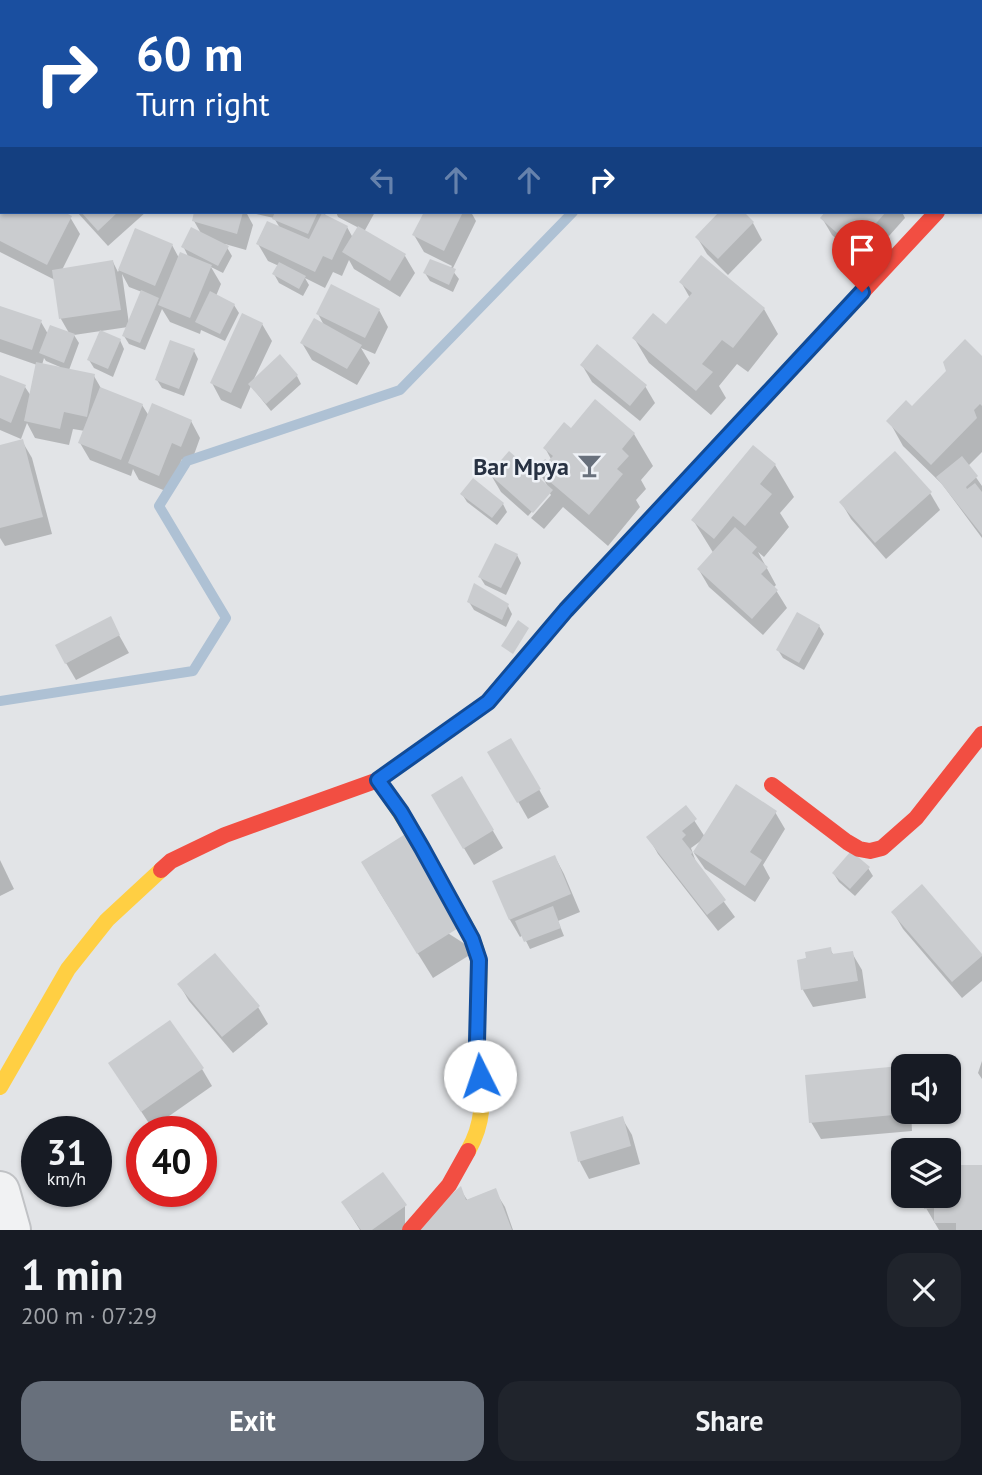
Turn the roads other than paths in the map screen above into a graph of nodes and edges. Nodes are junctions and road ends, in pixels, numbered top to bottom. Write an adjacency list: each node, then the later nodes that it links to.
1 (935, 214): 3 (street)
2 (982, 734): 4 (street)
3 (378, 780): 5 (street); 8 (street)
4 (772, 785)
5 (0, 1087)
6 (0, 1191): 7 (street)
7 (11, 1230)
8 (410, 1230)

